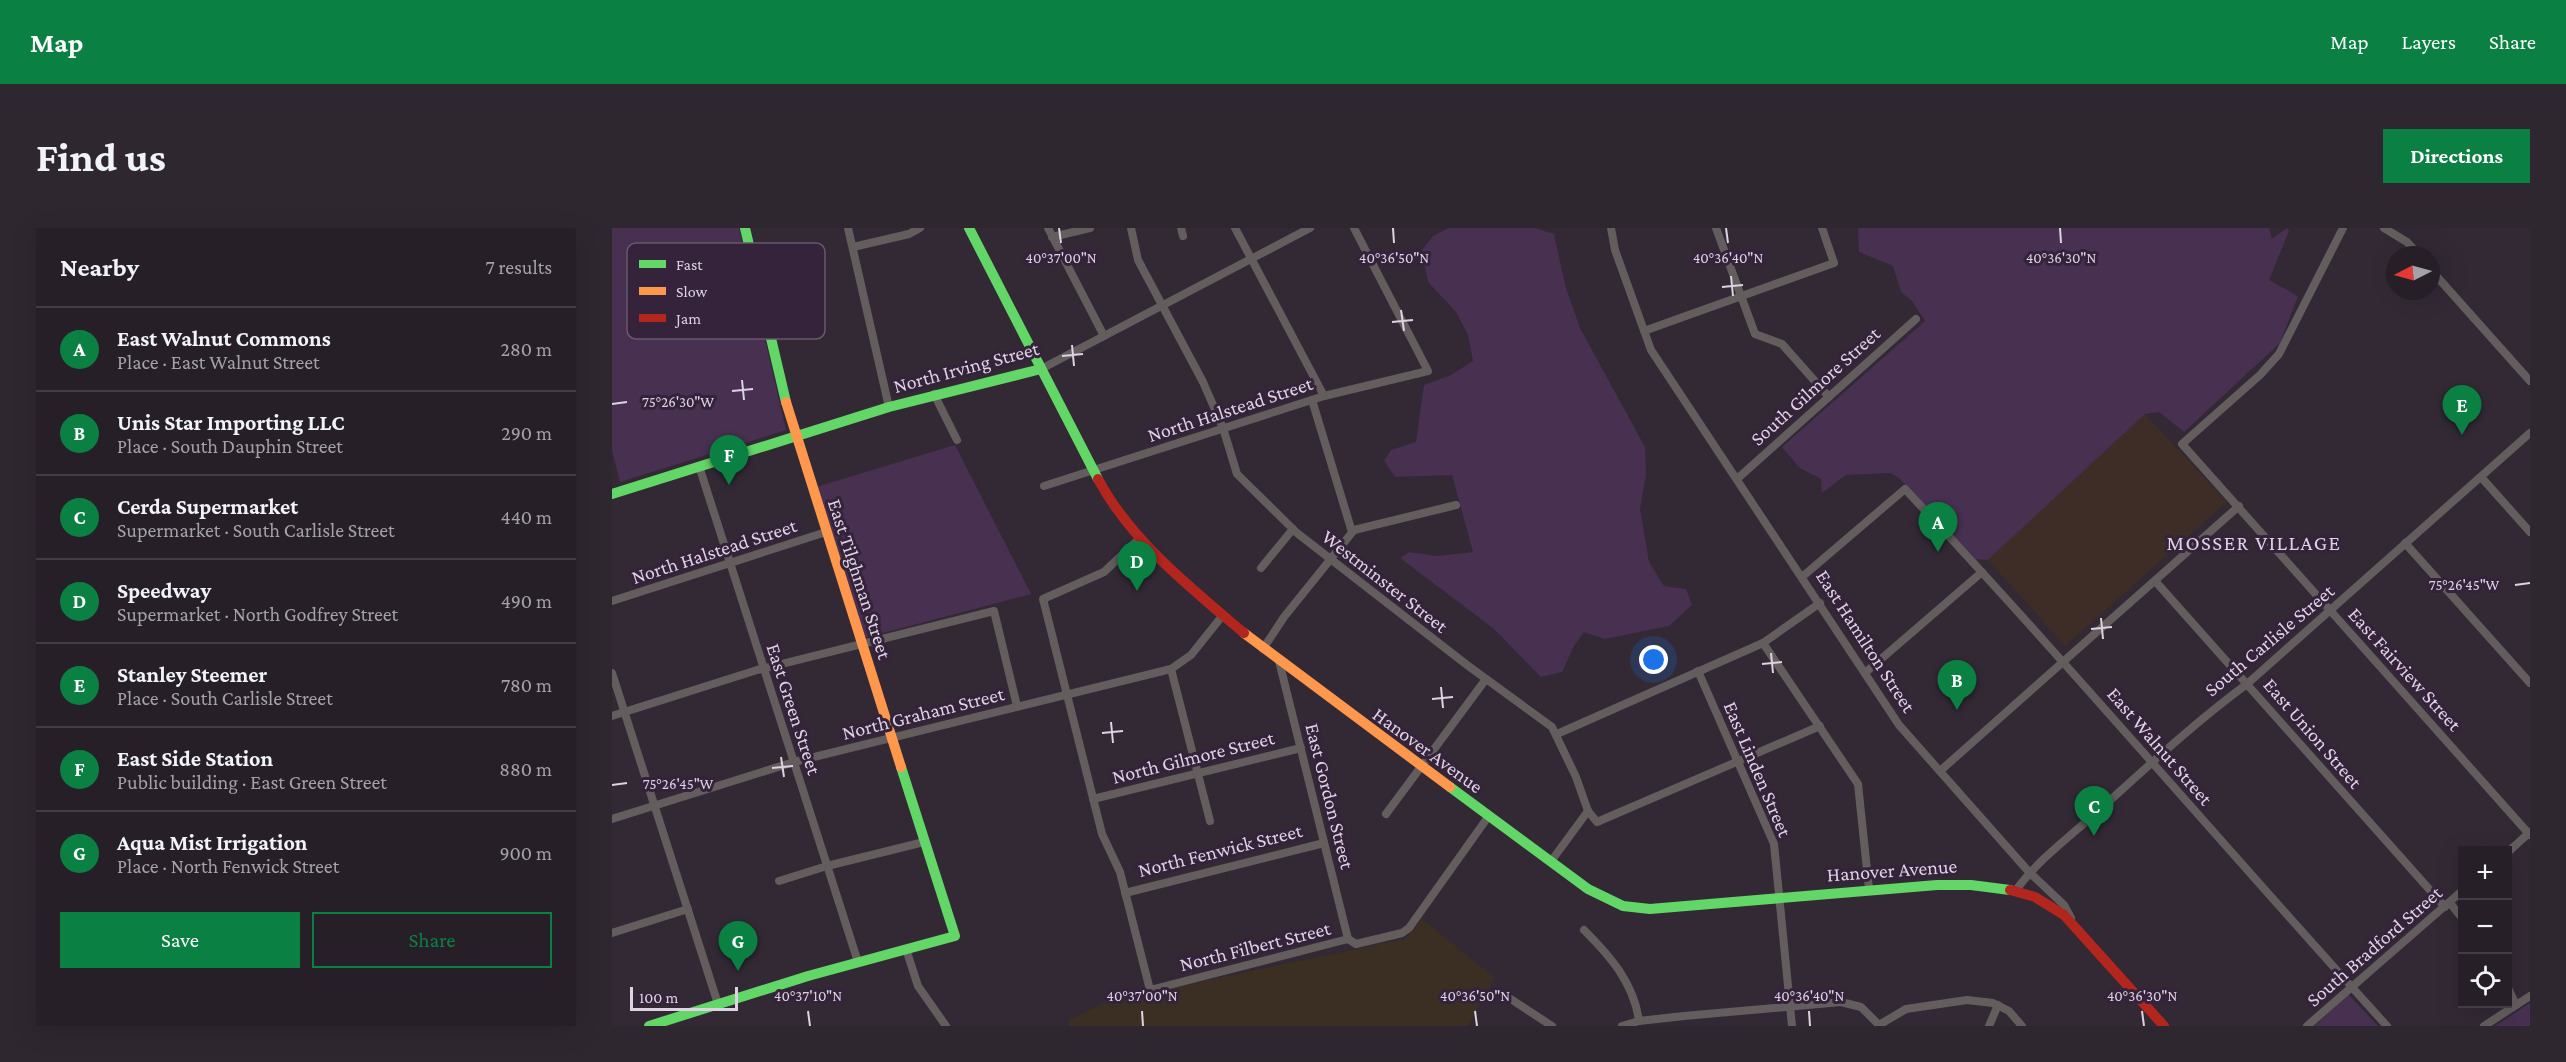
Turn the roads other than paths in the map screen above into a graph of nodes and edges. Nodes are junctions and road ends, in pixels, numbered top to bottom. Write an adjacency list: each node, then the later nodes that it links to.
1 (745, 228): 17 (main road, East Tilghman Street)
2 (848, 228): 19 (street)
3 (920, 228): 19 (street)
4 (969, 228): 28 (main road, Hanover Avenue)
5 (1048, 228): 16 (street)
6 (1090, 228): 16 (street)
7 (1131, 228): 23 (street)
8 (1236, 228): 20 (street)
9 (1310, 228): 20 (street, North Irving Street)
10 (1354, 228): 31 (street, North Halstead Street)
11 (1611, 228): 25 (street, East Hamilton Street)
12 (1716, 228): 22 (street)
13 (1822, 228): 22 (street)
14 (2343, 228): 46 (street, East Fairview Street)
15 (2384, 228): 18 (street)
16 (1052, 237): 26 (street)
17 (748, 243)
18 (2411, 246)
19 (853, 248): 34 (street)
20 (1252, 259): 23 (street, North Irving Street); 31 (street)
21 (2440, 280): 29 (street)
22 (1740, 297): 25 (street); 32 (street)
23 (1162, 306): 26 (street, North Irving Street); 35 (street)
24 (1916, 319): 32 (street, South Gilmore Street)
25 (1644, 332): 42 (street, East Hamilton Street)
26 (1104, 336): 28 (street, North Irving Street)
27 (770, 339): 37 (main road, East Tilghman Street)
28 (1041, 369): 30 (main road, North Irving Street); 40 (main road, Hanover Avenue)
29 (2530, 381)
30 (934, 394): 34 (main road, North Irving Street); 38 (street)
31 (1324, 396): 33 (street, North Halstead Street)
32 (1829, 397): 42 (street, South Gilmore Street)
33 (1312, 400): 35 (street, North Halstead Street); 49 (street)
34 (889, 407): 37 (main road, North Irving Street)
35 (1223, 428): 40 (street, North Halstead Street); 47 (street, Westminster Street)
36 (2530, 433): 41 (street, South Carlisle Street)
37 (795, 436): 39 (main road, North Irving Street); 48 (main road, East Tilghman Street)
38 (957, 440)
39 (699, 466): 44 (main road, North Irving Street); 54 (street, East Green Street)
40 (1094, 470): 43 (street, North Halstead Street); 51 (main road, Hanover Avenue)
41 (2481, 477): 50 (street); 52 (street, South Carlisle Street)
42 (1737, 479): 57 (street, East Hamilton Street)
43 (1044, 486)
44 (612, 494)
45 (1456, 505): 49 (street)
46 (2239, 506): 58 (street); 61 (street, East Fairview Street)
47 (1293, 529): 53 (street, Westminster Street); 55 (street)
48 (826, 532): 54 (street, North Halstead Street); 64 (main road, East Tilghman Street)
49 (1352, 532): 53 (street)
50 (2530, 532)
51 (1140, 538): 62 (main road, Hanover Avenue); 76 (street)
52 (2405, 543): 61 (street, South Carlisle Street); 74 (street)
53 (1330, 559): 65 (street); 73 (street, Westminster Street)
54 (730, 563): 59 (street, North Halstead Street); 68 (street, East Green Street)
55 (1261, 568)
56 (1982, 572): 57 (street, East Walnut Street); 67 (street, East Walnut Street); 71 (street)
57 (1802, 577): 60 (street, East Hamilton Street)
58 (2156, 582): 67 (street); 75 (street, East Union Street)
59 (612, 601)
60 (1820, 603): 63 (street); 71 (street, East Hamilton Street)
61 (2330, 610): 75 (street, South Carlisle Street); 97 (street, East Fairview Street)
62 (1223, 615): 65 (main road, Hanover Avenue); 69 (street, North Graham Street)
63 (1764, 643): 70 (street); 80 (street)
64 (861, 645): 68 (street); 77 (street); 82 (main road, East Tilghman Street)
65 (1263, 649): 66 (main road, Hanover Avenue)
66 (1279, 660): 83 (street, East Gordon Street); 87 (main road, Hanover Avenue)
67 (2064, 662): 86 (street, East Walnut Street); 88 (street)
68 (764, 669): 78 (street); 85 (street, East Green Street)
69 (1171, 669): 76 (street, North Graham Street); 89 (street)
70 (1698, 671): 81 (street); 84 (street, East Linden Street)
71 (1866, 672): 88 (street, East Hamilton Street)
72 (612, 673): 78 (street)
73 (1486, 679): 81 (street, Westminster Street); 87 (street)
74 (2530, 683)
75 (2247, 684): 86 (street, South Carlisle Street); 110 (street, East Union Street)
76 (1066, 694): 77 (street, North Graham Street); 90 (street)
77 (1017, 706): 82 (street, North Graham Street)
78 (624, 712): 79 (street); 91 (street)
79 (612, 716)
80 (1820, 726): 84 (street); 105 (street)
81 (1557, 734): 92 (street)
82 (891, 738): 85 (street, North Graham Street); 98 (main road, East Tilghman Street)
83 (1301, 748): 89 (street, North Gilmore Street); 99 (street, East Gordon Street)
84 (1738, 761): 92 (street); 109 (street, East Linden Street)
85 (794, 762): 91 (street, North Graham Street); 102 (street, East Green Street)
86 (2153, 762): 103 (street, South Carlisle Street); 119 (street, East Walnut Street)
87 (1420, 768): 93 (street); 94 (main road, Hanover Avenue)
88 (1940, 771): 103 (street, East Hamilton Street)
89 (1197, 773): 90 (street, North Gilmore Street); 96 (street)
90 (1093, 799): 107 (street)
91 (654, 805): 95 (street, North Graham Street); 111 (street)
92 (1588, 811): 101 (street)
93 (1386, 814)
94 (1488, 817): 101 (main road, Hanover Avenue); 116 (street, North Filbert Street)
95 (612, 819)
96 (1210, 821)
97 (2529, 834): 100 (street)
98 (924, 842): 102 (street); 117 (main road, East Tilghman Street)
99 (1324, 843): 107 (street, North Fenwick Street); 116 (street, East Gordon Street)
100 (2512, 849)
101 (1552, 860): 109 (main road, Hanover Avenue)
102 (827, 866): 104 (street); 118 (street, East Green Street)
103 (2029, 872): 106 (street, South Carlisle Street); 113 (street, East Hamilton Street)
104 (779, 881)
105 (1869, 889): 106 (main road, Hanover Avenue); 109 (main road, Hanover Avenue)
106 (2016, 890): 113 (main road, Hanover Avenue)
107 (1125, 892): 116 (street, North Filbert Street)
108 (2458, 895): 110 (street, South Bradford Street)
109 (1779, 896): 126 (street, East Linden Street)
110 (2447, 905): 112 (street, East Union Street); 119 (street, South Bradford Street)
111 (688, 909): 115 (street); 123 (street)
112 (2458, 914)
113 (2074, 925): 138 (main road, East Hamilton Street)
114 (1584, 930): 128 (street)
115 (612, 933)
116 (1348, 939)
117 (906, 949): 118 (main road); 130 (street)
118 (858, 962): 123 (main road)
119 (2353, 988): 139 (street, South Bradford Street); 140 (street, East Walnut Street)
120 (1503, 994): 127 (street)
121 (2512, 996): 125 (street)
122 (2530, 996): 125 (street)
123 (718, 1004): 129 (main road)
124 (1998, 1005): 135 (street); 136 (street); 137 (street)
125 (2516, 1005): 141 (street)
126 (1790, 1006): 128 (street); 134 (street, East Linden Street); 135 (street)
127 (1537, 1017): 131 (street); 132 (street)
128 (1639, 1021): 133 (street)
129 (649, 1026)
130 (946, 1026)
131 (1531, 1026)
132 (1552, 1026)
133 (1622, 1026)
134 (1792, 1026)
135 (1880, 1026)
136 (1989, 1026)
137 (2022, 1026)
138 (2164, 1026)
139 (2307, 1026)
140 (2387, 1026)
141 (2484, 1026)

